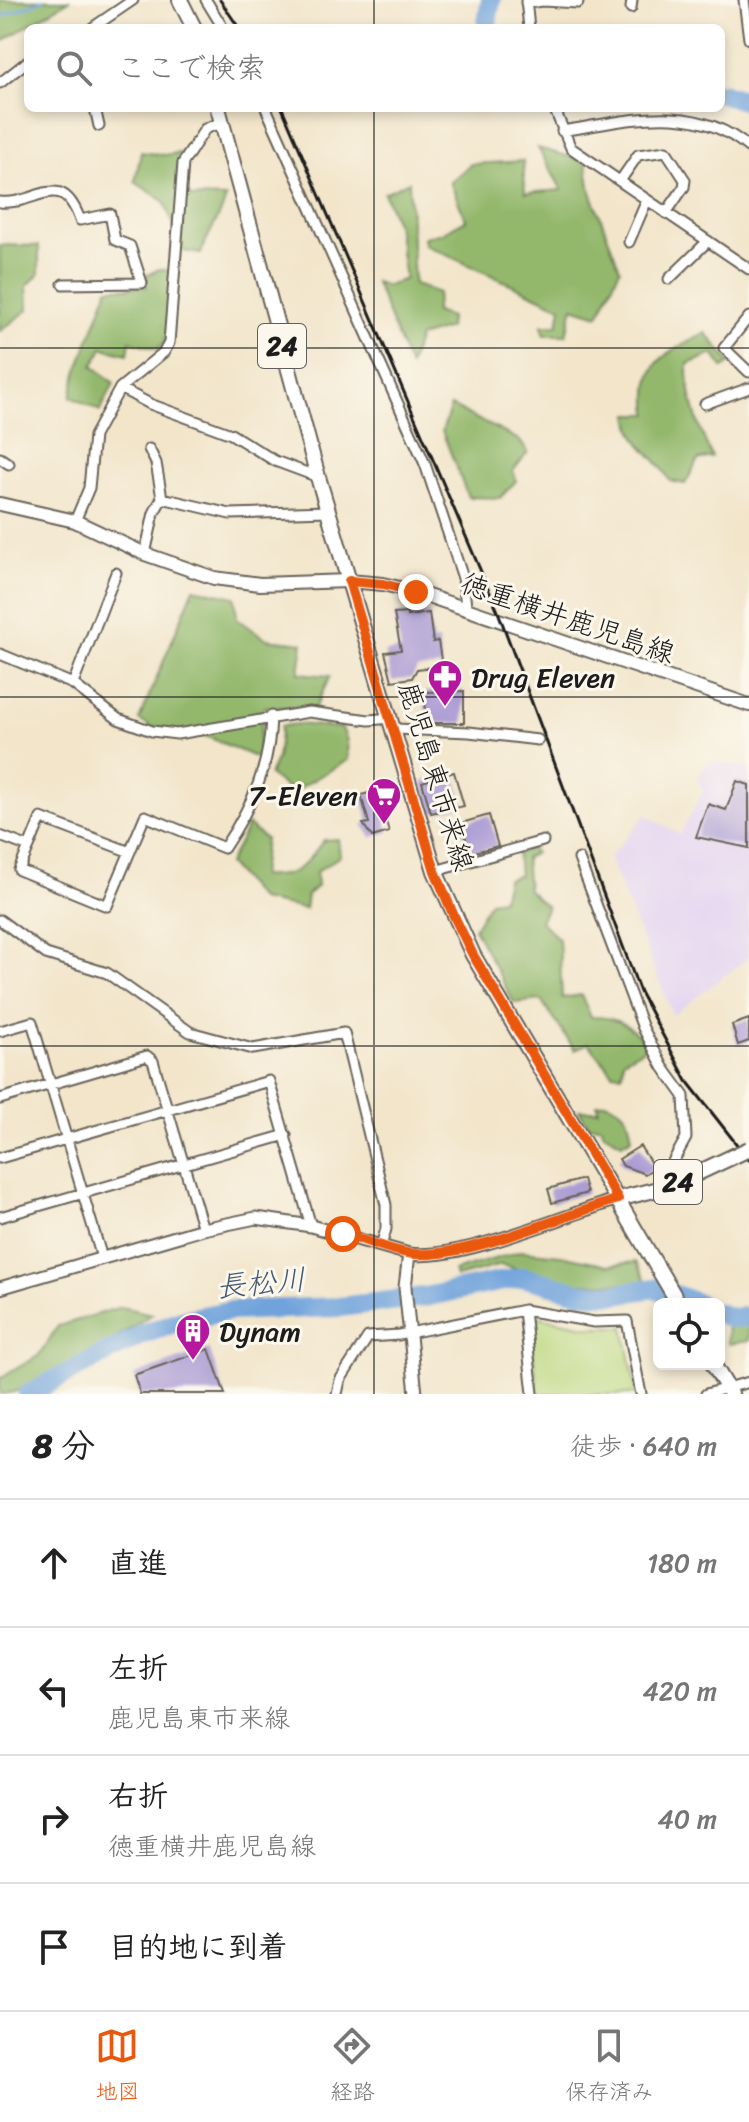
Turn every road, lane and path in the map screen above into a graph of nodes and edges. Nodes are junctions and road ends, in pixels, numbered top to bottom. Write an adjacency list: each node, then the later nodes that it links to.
1 (133, 0): 7 (street)
2 (180, 0): 8 (main road)
3 (206, 0): 9 (street)
4 (744, 0): 11 (street)
5 (526, 2): 6 (street); 10 (street)
6 (578, 3)
7 (98, 24)
8 (192, 24)
9 (221, 24)
10 (529, 24)
11 (749, 39)
12 (24, 64): 13 (street)
13 (0, 83)
14 (96, 112): 18 (street)
15 (268, 112): 44 (street)
16 (555, 112): 19 (street)
17 (220, 115): 32 (street); 36 (main road, 鹿児島東市来線 / 24)
18 (99, 126)
19 (562, 131): 20 (street); 21 (street)
20 (749, 148)
21 (620, 181): 22 (street); 24 (street)
22 (647, 200): 24 (street); 26 (street)
23 (0, 202): 29 (street)
24 (666, 213): 25 (street)
25 (708, 241): 27 (street); 28 (street)
26 (629, 242)
27 (747, 263)
28 (669, 279)
29 (63, 284)
30 (749, 317): 31 (street)
31 (749, 372)
32 (120, 388): 36 (street); 40 (street)
33 (749, 388): 34 (street)
34 (705, 404)
35 (149, 449): 37 (street)
36 (318, 477): 39 (main road, 鹿児島東市来線 / 24)
37 (162, 498): 39 (street); 41 (street)
38 (0, 504): 40 (main road, 徳重横井鹿児島線)
39 (328, 511): 43 (main road, 鹿児島東市来線 / 24)
40 (75, 521): 41 (main road, 徳重横井鹿児島線)
41 (145, 554): 43 (main road, 徳重横井鹿児島線)
42 (116, 573): 46 (street)
43 (349, 581): 44 (main road, 徳重横井鹿児島線); 49 (main road, 鹿児島東市来線 / 24)
44 (466, 607): 47 (main road, 徳重横井鹿児島線)
45 (0, 654): 46 (street)
46 (73, 684): 48 (street)
47 (749, 705)
48 (271, 716): 49 (street); 54 (street)
49 (393, 723): 50 (street); 56 (main road, 鹿児島東市来線 / 24)
50 (538, 740)
51 (0, 836): 53 (street)
52 (543, 841): 56 (street)
53 (29, 847): 54 (street); 54 (street)
54 (130, 852)
55 (579, 859): 67 (street)
56 (435, 871): 69 (main road, 鹿児島東市来線 / 24)
57 (0, 920): 73 (street)
58 (0, 1031): 59 (street)
59 (50, 1084): 60 (street); 61 (street); 63 (street)
60 (0, 1099)
61 (168, 1110): 62 (street); 63 (street); 66 (street)
62 (286, 1135): 66 (street); 71 (street)
63 (66, 1139): 65 (street); 68 (street)
64 (749, 1149): 67 (main road, 24, bridge)
65 (0, 1158)
66 (184, 1163): 68 (street); 72 (street)
67 (670, 1186): 69 (main road, 24)
68 (83, 1193): 70 (street); 75 (street)
69 (618, 1199): 74 (street); 77 (main road, 鹿児島東市来線)
70 (0, 1217)
71 (311, 1226): 72 (street); 73 (street)
72 (203, 1229): 75 (street)
73 (382, 1243): 74 (street)
74 (409, 1254): 79 (street)
75 (102, 1258): 76 (street)
76 (0, 1288)
77 (675, 1298)
78 (524, 1310): 79 (street); 85 (street); 86 (street)
79 (409, 1330): 83 (street); 84 (street)
80 (717, 1370): 82 (main road)
81 (749, 1382): 82 (street)
82 (729, 1391): 87 (street)
83 (337, 1394)
84 (416, 1394)
85 (533, 1394)
86 (641, 1394)
87 (706, 1394)

